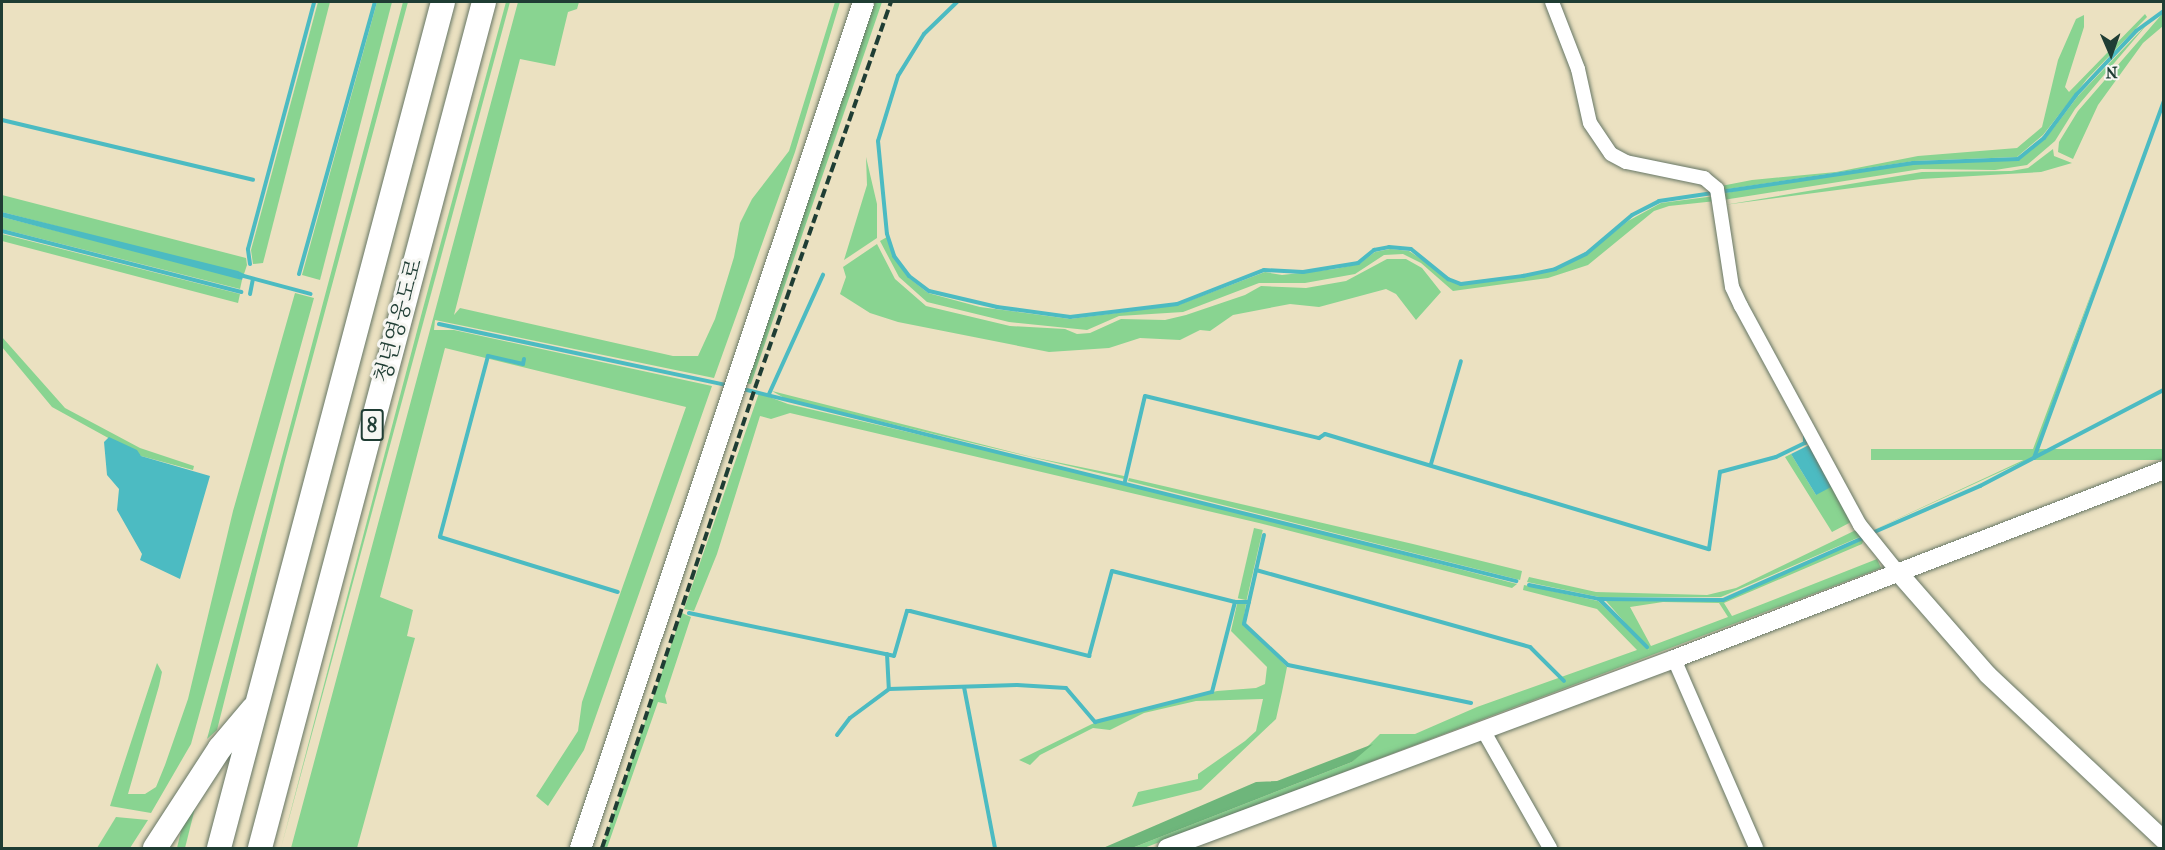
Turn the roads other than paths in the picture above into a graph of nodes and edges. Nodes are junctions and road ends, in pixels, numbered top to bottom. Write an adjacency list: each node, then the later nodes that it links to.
1 (443, 2): 8 (highway, 청년영웅도로 / 8)
2 (484, 2): 14 (highway, 청년영웅도로 / 8)
3 (1552, 2): 6 (street)
4 (860, 7): 11 (main road)
5 (2163, 470): 6 (main road)
6 (1897, 571): 7 (main road); 10 (main road)
7 (1674, 659): 9 (main road); 17 (street)
8 (258, 702): 12 (highway); 13 (highway, 청년영웅도로 / 8)
9 (1483, 730): 15 (main road); 16 (street)
10 (2163, 840)
11 (580, 846)
12 (155, 849)
13 (219, 849)
14 (260, 849)
15 (1167, 849)
16 (1550, 849)
17 (1756, 849)

